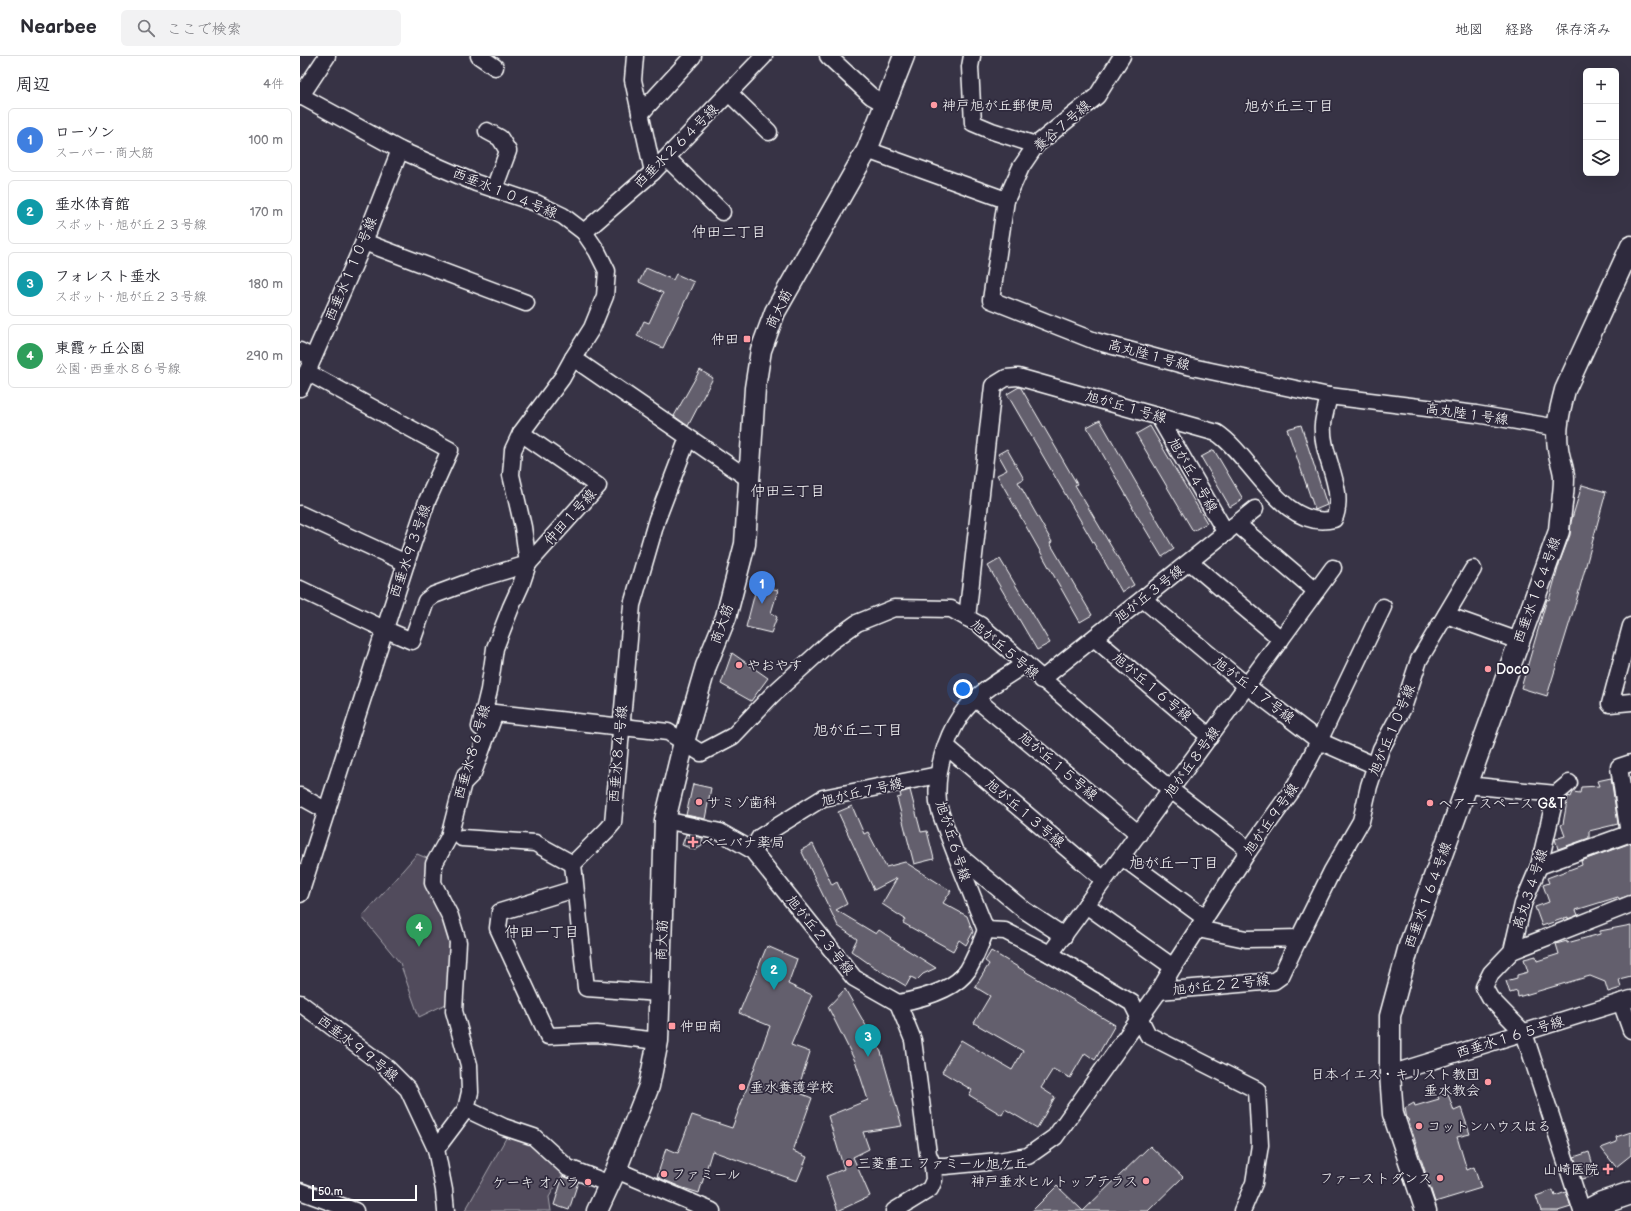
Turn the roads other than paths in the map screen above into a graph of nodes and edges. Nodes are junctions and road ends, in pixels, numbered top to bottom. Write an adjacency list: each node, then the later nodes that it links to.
1 (327, 56): 12 (street)
2 (479, 56): 10 (street)
3 (634, 56): 14 (street)
4 (693, 56): 14 (street)
5 (764, 56): 11 (street, 西垂水２６４号線)
6 (828, 56): 13 (street)
7 (904, 56): 13 (street, 商大筋)
8 (972, 56): 17 (street)
9 (1122, 56): 17 (street, 養谷７号線)
10 (495, 67)
11 (729, 93): 16 (street); 20 (street, 西垂水２６４号線)
12 (300, 97): 18 (street, 西垂水１０４号線)
13 (885, 104): 19 (street, 商大筋)
14 (640, 114): 21 (street)
15 (487, 131): 22 (street)
16 (769, 132)
17 (1036, 145): 23 (street, 養谷７号線)
18 (400, 150): 22 (street, 西垂水１０４号線); 26 (street, 西垂水１１０号線)
19 (867, 150): 23 (street); 37 (street, 商大筋)
20 (667, 158): 21 (street, 西垂水２６４号線); 24 (street)
21 (653, 172): 25 (street, 西垂水２６４号線)
22 (494, 189): 25 (street, 西垂水１０４号線)
23 (1006, 200): 32 (street, 高丸陸１号線)
24 (722, 212)
25 (584, 232): 29 (street, 西垂水１０４号線)
26 (364, 242): 28 (street); 30 (street, 西垂水１１０号線)
27 (1631, 246): 34 (street, 西垂水１６４号線)
28 (526, 303)
29 (573, 358): 35 (street, 西垂水８６号線); 36 (street)
30 (307, 360): 31 (street, 西垂水１１０号線); 42 (street, 西垂水９３号線)
31 (300, 388)
32 (1329, 396): 33 (street, 旭が丘１号線); 34 (street, 高丸陸１号線)
33 (1159, 417): 40 (street, 旭が丘４号線); 51 (street, 旭が丘１号線)
34 (1558, 428): 56 (street, 西垂水１６４号線)
35 (521, 433): 43 (street, 西垂水８６号線); 43 (street, 仲田１号線)
36 (688, 438): 37 (street); 62 (street, 西垂水８４号線)
37 (749, 479): 65 (street, 商大筋)
38 (1255, 509): 40 (street, 旭が丘３号線)
39 (300, 514): 42 (street)
40 (1232, 528): 41 (street, 旭が丘３号線); 47 (street, 旭が丘４号線)
41 (1190, 562): 48 (street, 旭が丘３号線); 55 (street)
42 (406, 563): 53 (street, 西垂水９３号線)
43 (528, 564): 53 (street); 71 (street, 西垂水８６号線)
44 (1333, 568): 47 (street, 旭が丘８号線)
45 (1473, 569): 50 (street, 旭が丘１０号線)
46 (300, 589): 53 (street)
47 (1316, 591): 55 (street, 旭が丘８号線)
48 (1143, 599): 54 (street, 旭が丘３号線); 59 (street, 旭が丘１７号線)
49 (1383, 606): 64 (street, 旭が丘９号線)
50 (1446, 615): 56 (street); 68 (street, 旭が丘１０号線)
51 (967, 618): 57 (street, 旭が丘５号線); 65 (street, 旭が丘５号線)
52 (1631, 626): 61 (street)
53 (384, 629): 76 (street, 西垂水９３号線)
54 (1094, 638): 58 (street, 旭が丘３号線); 63 (street, 旭が丘１６号線)
55 (1281, 639): 59 (street, 旭が丘８号線)
56 (1519, 641): 72 (street, 西垂水１６４号線)
57 (1025, 664): 58 (street, 旭が丘５号線); 60 (street, 旭が丘６号線)
58 (1041, 680): 73 (street, 旭が丘５号線)
59 (1247, 686): 63 (street, 旭が丘８号線); 64 (street, 旭が丘１７号線)
60 (976, 699): 66 (street, 旭が丘６号線); 78 (street, 旭が丘１５号線)
61 (1631, 702)
62 (621, 726): 65 (street); 71 (street); 85 (street, 西垂水８４号線)
63 (1210, 737): 73 (street, 旭が丘８号線)
64 (1319, 741): 68 (street, 旭が丘１７号線); 82 (street, 旭が丘９号線)
65 (684, 742): 77 (street, 商大筋)
66 (946, 746): 69 (street, 旭が丘６号線); 87 (street, 旭が丘１３号線)
67 (1625, 765): 79 (street)
68 (1376, 766): 95 (street, 旭が丘１０号線)
69 (938, 775): 81 (street, 旭が丘７号線); 83 (street, 旭が丘６号線)
70 (1569, 783): 74 (street)
71 (462, 784): 109 (street, 西垂水８６号線)
72 (1467, 785): 74 (street); 108 (street, 西垂水１６４号線)
73 (1171, 790): 78 (street, 旭が丘８号線); 82 (street, 旭が丘５号線)
74 (1556, 794): 86 (street, 高丸３４号線)
75 (300, 796): 76 (street)
76 (327, 811): 89 (street, 西垂水９３号線)
77 (665, 820): 81 (street); 100 (street, 商大筋)
78 (1139, 834): 84 (street, 旭が丘８号線)
79 (1630, 834): 86 (street)
80 (462, 838): 85 (street)
81 (752, 850): 103 (street, 旭が丘２３号線)
82 (1249, 850): 92 (street, 旭が丘９号線)
83 (955, 853): 93 (street, 旭が丘６号線); 94 (street)
84 (1122, 857): 87 (street, 旭が丘８号線); 92 (street)
85 (573, 864): 88 (street)
86 (1539, 866): 96 (street, 高丸３４号線)
87 (1104, 880): 91 (street, 旭が丘８号線)
88 (575, 889): 100 (street); 107 (street)
89 (300, 894)
90 (1631, 904): 96 (street)
91 (1086, 905): 94 (street, 旭が丘８号線); 98 (street)
92 (1201, 923): 95 (street); 98 (street, 旭が丘９号線)
93 (986, 930): 97 (street); 103 (street)
94 (1064, 936): 97 (street, 旭が丘８号線)
95 (1299, 938): 99 (street, 旭が丘２２号線)
96 (1512, 951): 106 (street)
97 (1050, 954): 104 (street)
98 (1173, 967): 99 (street, 旭が丘９号線)
99 (1159, 991): 104 (street, 旭が丘９号線)
100 (660, 993): 107 (street, 商大筋)
101 (1626, 1000): 105 (street); 106 (street, 西垂水１６５号線)
102 (300, 1003): 110 (street, 西垂水９９号線)
103 (898, 1003): 111 (street)
104 (1139, 1020): 111 (street, 旭が丘９号線); 122 (street)
105 (1631, 1030)
106 (1524, 1033): 108 (street, 西垂水１６５号線); 124 (street)
107 (658, 1041): 112 (street, 商大筋)
108 (1390, 1074): 123 (street, 西垂水１６４号線)
109 (466, 1109): 110 (street, 西垂水８６号線); 112 (street)
110 (436, 1149): 113 (street, 西垂水９９号線)
111 (933, 1166): 121 (street)
112 (613, 1177): 119 (street, 商大筋); 120 (street)
113 (444, 1190): 117 (street); 118 (street, 西垂水９９号線)
114 (300, 1191): 116 (street)
115 (1631, 1193): 125 (main road)
116 (355, 1211)
117 (436, 1211)
118 (446, 1211)
119 (597, 1211)
120 (712, 1211)
121 (894, 1211)
122 (1242, 1211)
123 (1426, 1211)
124 (1582, 1211)
125 (1587, 1211)

